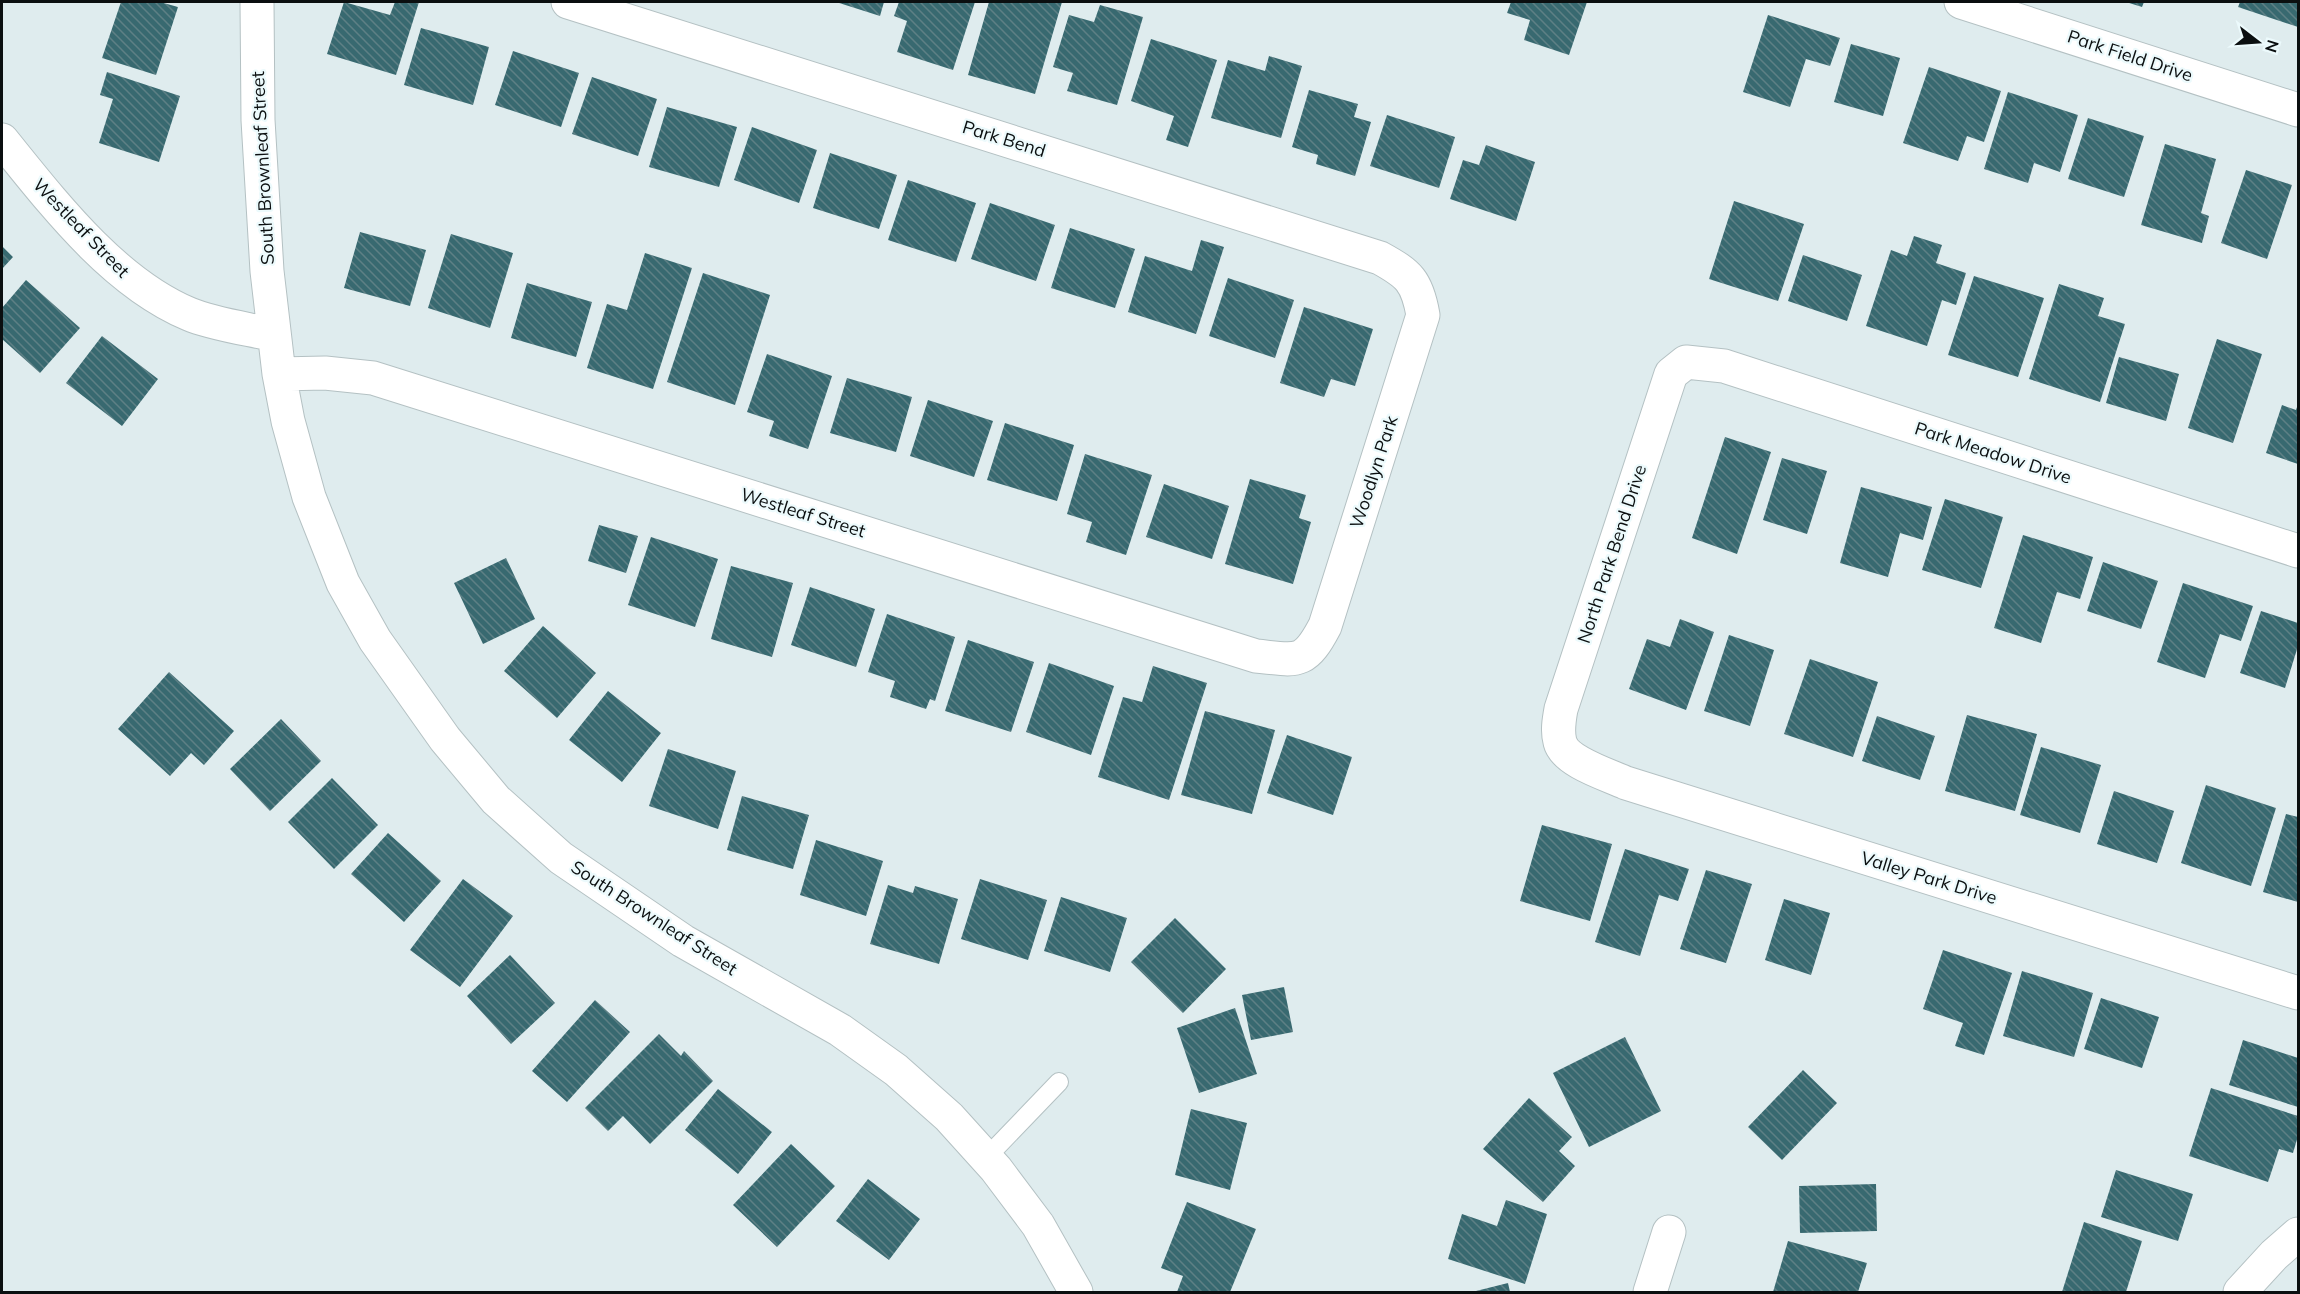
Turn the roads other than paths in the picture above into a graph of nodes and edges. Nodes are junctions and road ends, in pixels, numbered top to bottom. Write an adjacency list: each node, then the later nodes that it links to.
1 (257, 2): 7 (street, South Brownleaf Street)
2 (568, 2): 6 (street, Park Bend)
3 (1961, 2): 4 (street, Park Field Drive)
4 (2298, 110)
5 (2, 140): 7 (street, Westleaf Street)
6 (1421, 302): 11 (street, Woodlyn Park)
7 (274, 335): 9 (street, South Brownleaf Street)
8 (1686, 362): 10 (street, Park Meadow Drive); 12 (street, North Park Bend Drive)
9 (279, 374): 11 (street, Westleaf Street); 15 (street, South Brownleaf Street)
10 (2298, 551)
11 (1317, 640)
12 (1564, 751): 13 (street, Valley Park Drive)
13 (2298, 993)
14 (1059, 1082): 15 (lane)
15 (986, 1158): 18 (street, South Brownleaf Street)
16 (1669, 1232): 19 (street)
17 (2298, 1234): 20 (street)
18 (1076, 1293)
19 (1650, 1293)
20 (2240, 1293)

